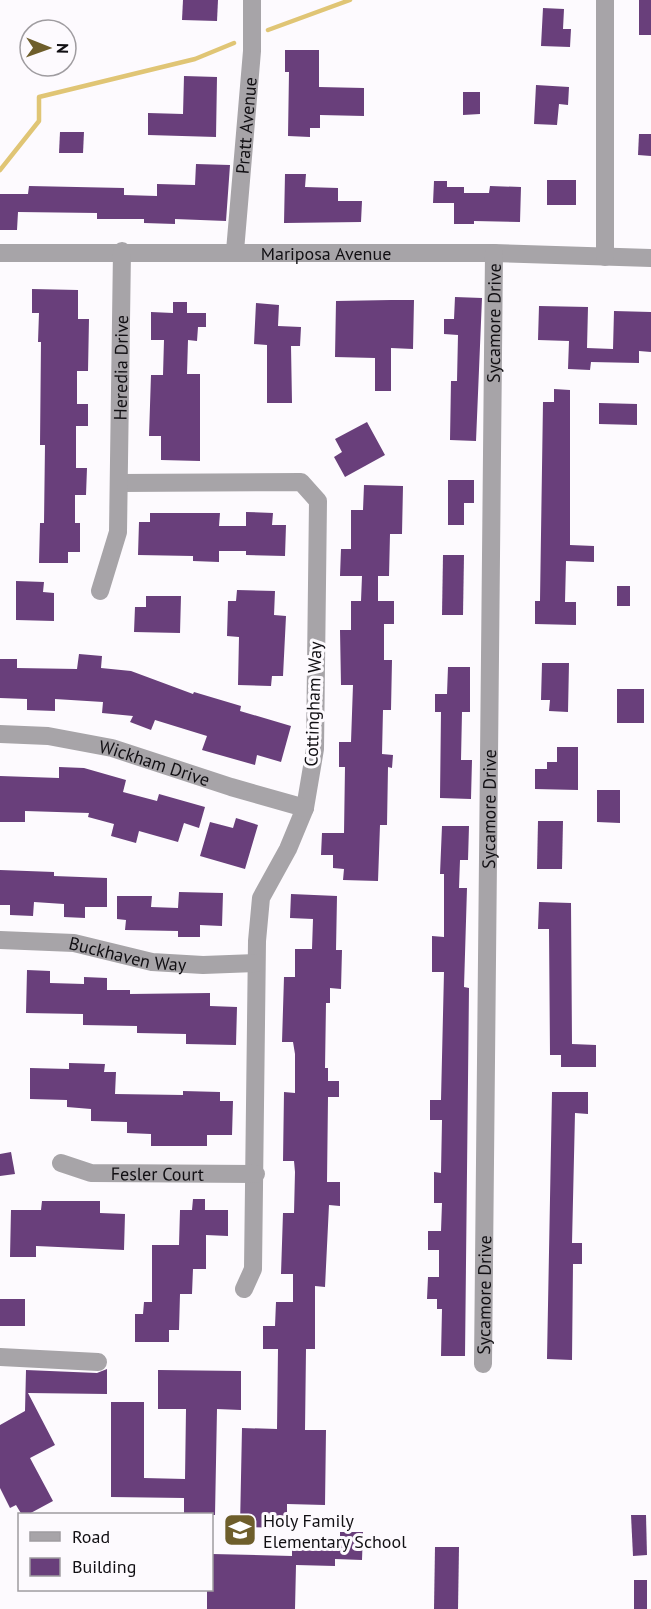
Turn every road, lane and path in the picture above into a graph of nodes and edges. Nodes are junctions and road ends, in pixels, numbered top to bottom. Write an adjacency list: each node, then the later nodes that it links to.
1 (252, 0): 4 (street, Pratt Avenue)
2 (605, 0): 7 (street)
3 (122, 251): 4 (street, Mariposa Avenue); 5 (street, Mariposa Avenue); 9 (street, Heredia Drive)
4 (235, 252): 6 (street, Mariposa Avenue)
5 (0, 253)
6 (494, 253): 7 (street, Mariposa Avenue); 20 (street, Sycamore Drive)
7 (605, 256): 8 (street, Mariposa Avenue)
8 (651, 258)
9 (120, 483): 10 (street, Heredia Drive); 12 (street, Cottingham Way)
10 (100, 591)
11 (0, 734): 12 (street, Wickham Drive)
12 (305, 808): 14 (street, Cottingham Way)
13 (0, 940): 14 (street, Buckhaven Way)
14 (256, 963): 16 (street, Cottingham Way)
15 (61, 1163): 16 (street, Fesler Court)
16 (256, 1174): 17 (street, Cottingham Way)
17 (244, 1289)
18 (0, 1357): 19 (street)
19 (98, 1362)
20 (483, 1364)

